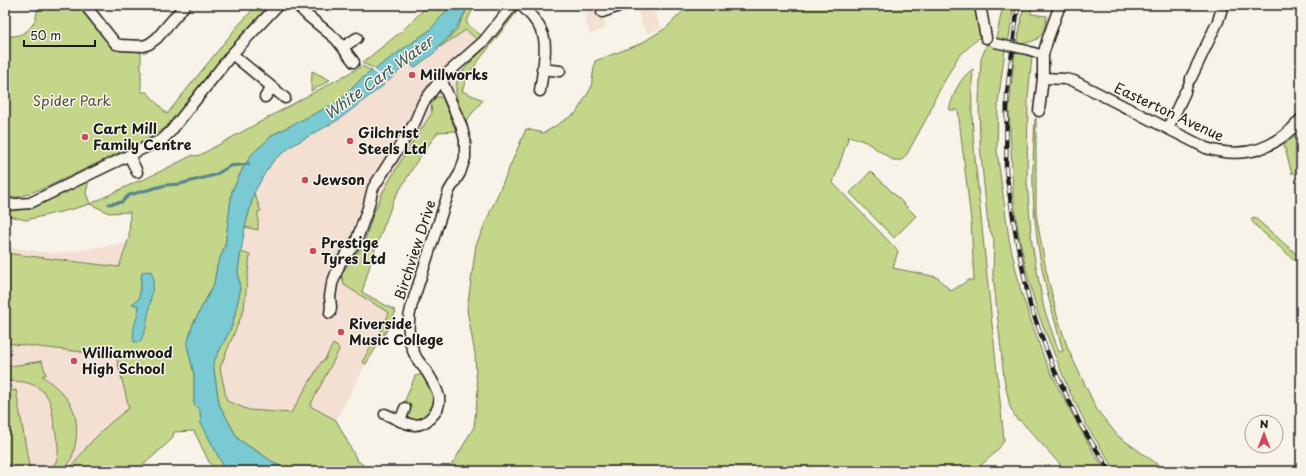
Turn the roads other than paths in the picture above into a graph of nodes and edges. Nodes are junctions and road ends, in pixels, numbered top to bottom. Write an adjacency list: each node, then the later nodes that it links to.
1 (85, 5): 2 (street)
2 (185, 5)
3 (278, 5): 15 (street)
4 (297, 5): 14 (street)
5 (513, 5): 22 (street)
6 (521, 5): 18 (street)
7 (622, 5): 11 (street)
8 (980, 5): 13 (street)
9 (1060, 5): 16 (street)
10 (1223, 5): 21 (street)
11 (602, 12)
12 (357, 38): 14 (street)
13 (991, 41): 16 (street, bridge)
14 (343, 47): 17 (street)
15 (232, 54): 23 (street); 31 (street)
16 (1043, 55): 20 (street)
17 (354, 62)
18 (542, 70): 19 (street); 24 (street)
19 (560, 71)
20 (1043, 78): 28 (street); 30 (street, Easterton Avenue)
21 (1191, 78): 25 (street)
22 (442, 79): 34 (street); 37 (street, Birchview Drive)
23 (272, 88): 26 (street); 27 (street)
24 (540, 91)
25 (1185, 92): 30 (street)
26 (265, 97)
27 (285, 98)
28 (1039, 111)
29 (1301, 119): 30 (street, Easterton Avenue)
30 (1168, 128)
31 (129, 155): 32 (street); 33 (street)
32 (137, 172)
33 (5, 205)
34 (330, 313)
35 (405, 408): 37 (street)
36 (385, 414): 37 (street, Birchview Drive)
37 (400, 420)

